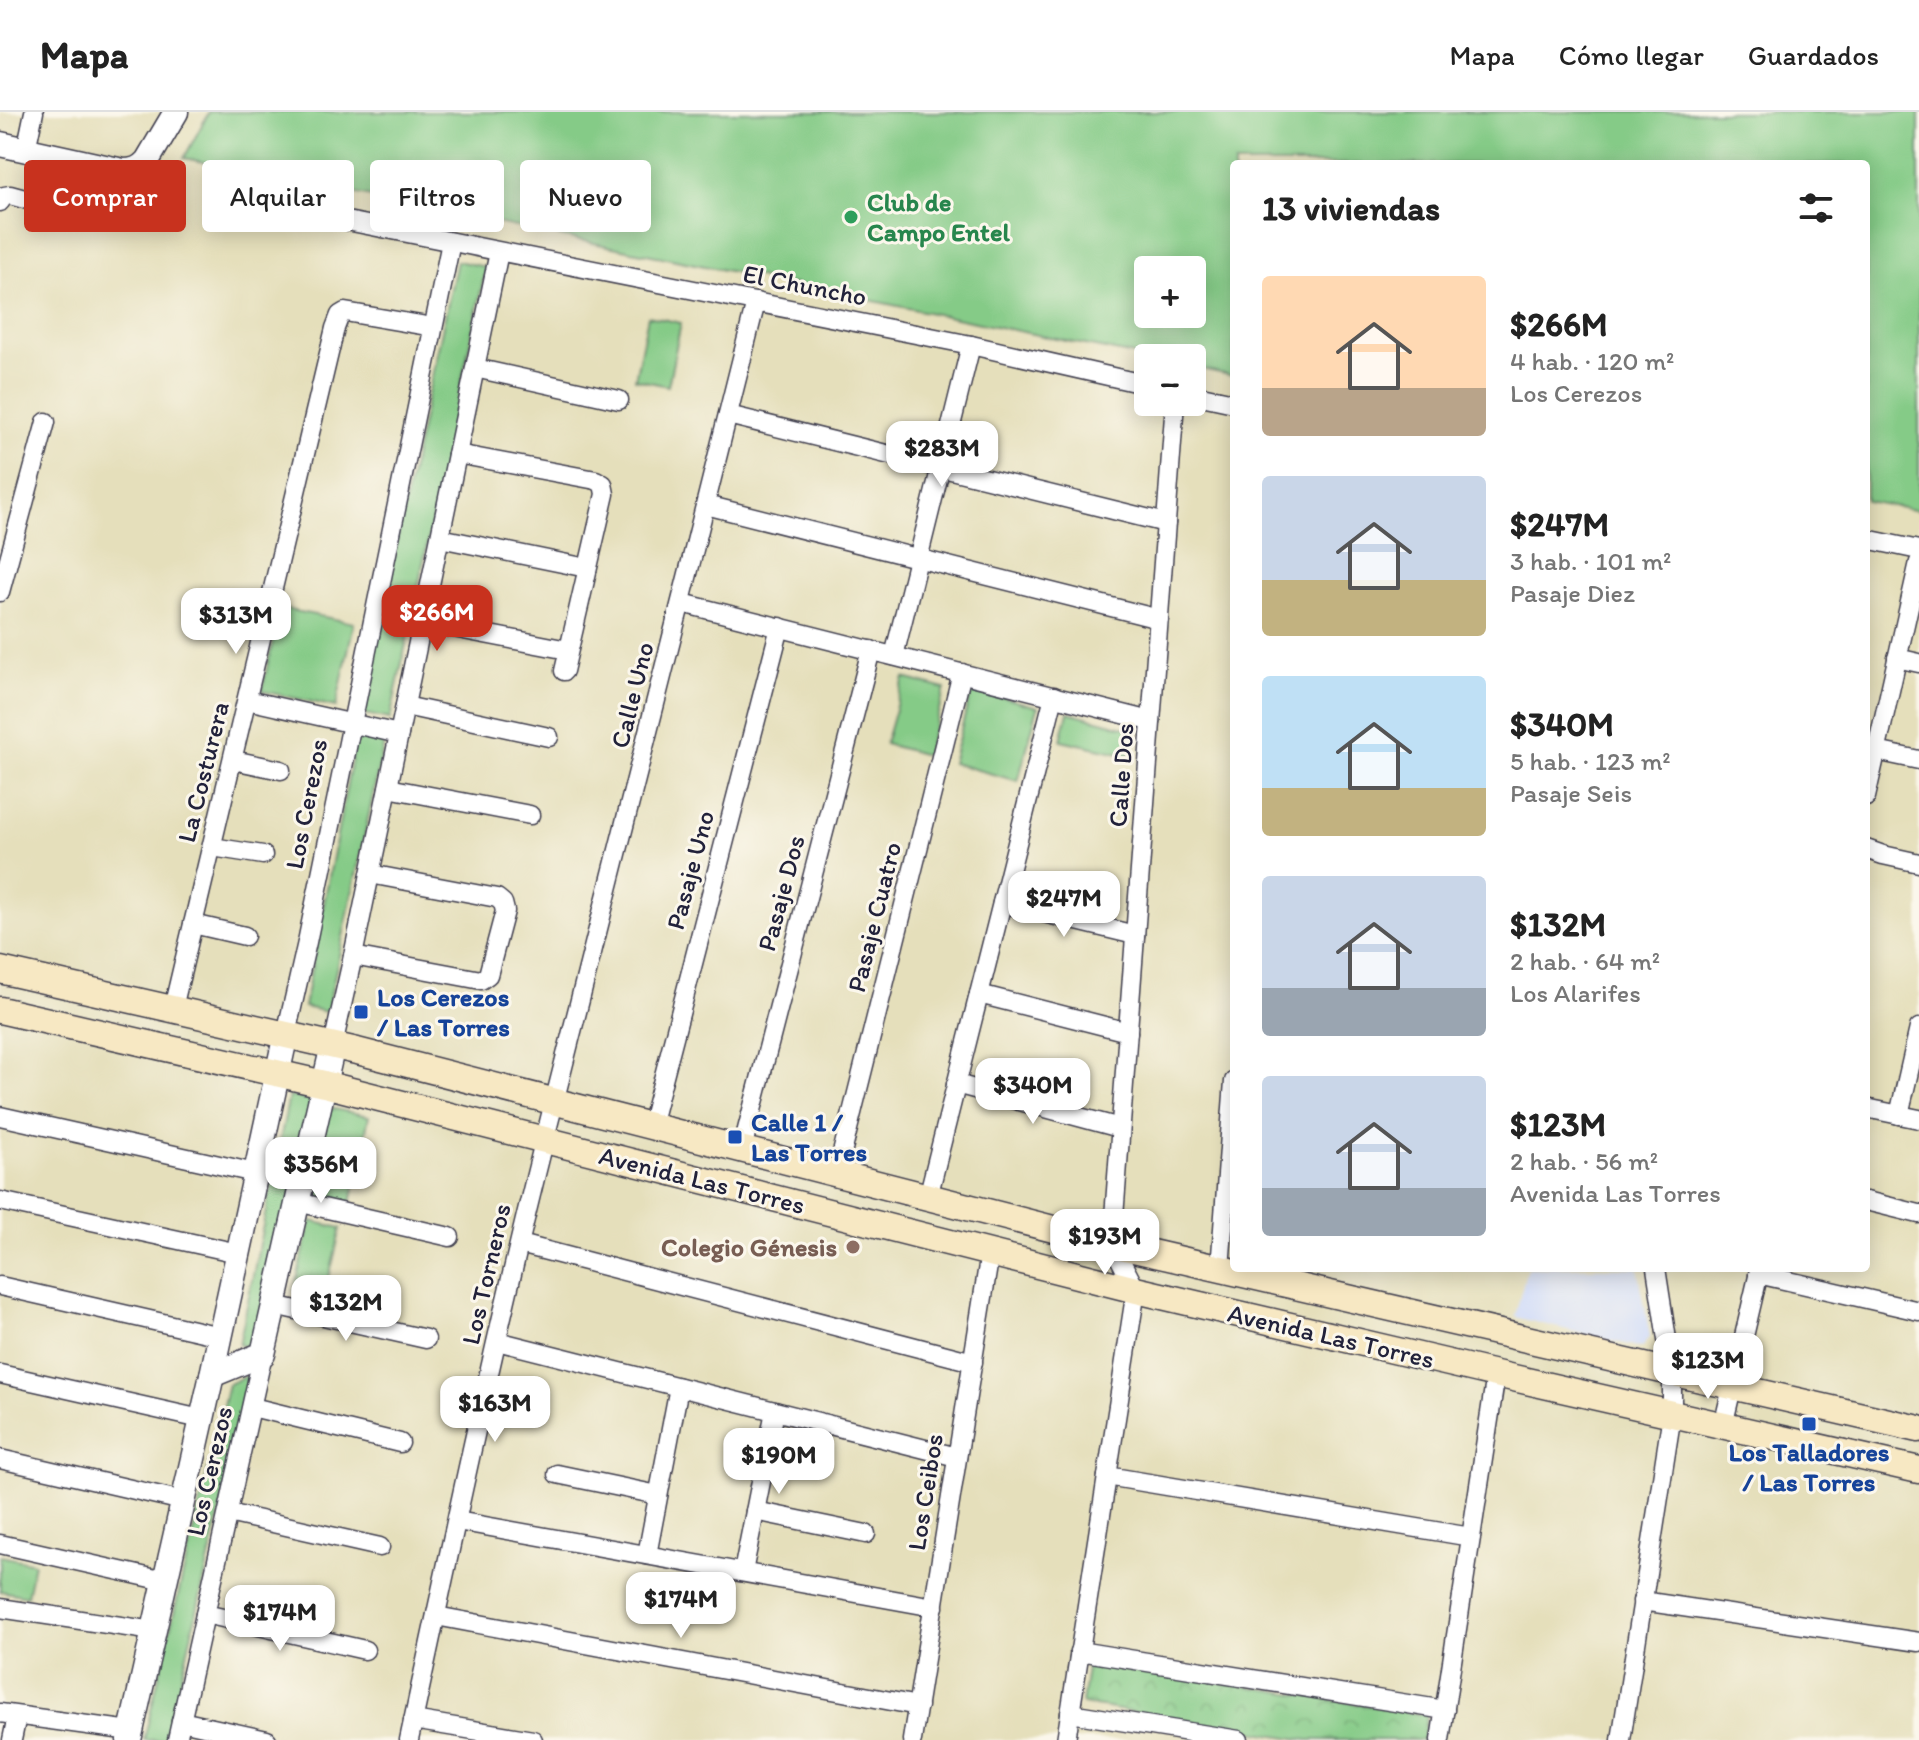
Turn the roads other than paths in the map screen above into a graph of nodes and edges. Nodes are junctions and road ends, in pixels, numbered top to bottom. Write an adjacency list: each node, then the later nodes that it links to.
1 (34, 112): 4 (street)
2 (176, 112): 4 (street)
3 (0, 144): 4 (street)
4 (26, 150)
5 (24, 199): 6 (street)
6 (0, 202)
7 (354, 222): 8 (street, El Chuncho)
8 (451, 242): 9 (street, El Chuncho); 11 (street, Los Cerezos)
9 (499, 252): 10 (street, El Chuncho); 13 (street, Los Cerezos)
10 (756, 302): 12 (street, El Chuncho); 18 (street, Calle Uno)
11 (433, 327): 45 (street, La Costurera); 48 (street, Los Cerezos)
12 (971, 345): 14 (street, El Chuncho); 22 (street)
13 (475, 368): 16 (street); 21 (street, Los Cerezos)
14 (1134, 382)
15 (1206, 397): 17 (street)
16 (619, 400)
17 (1230, 402)
18 (728, 415): 22 (street); 23 (street, Calle Uno)
19 (1174, 416): 24 (street, Calle Dos)
20 (46, 422): 30 (street)
21 (457, 454): 25 (street, Los Cerezos); 31 (street)
22 (940, 467): 24 (street); 28 (street)
23 (706, 505): 28 (street); 33 (street, Calle Uno)
24 (1166, 523): 34 (street, Calle Dos)
25 (440, 538): 31 (street); 35 (street, Los Cerezos)
26 (1870, 540): 27 (street)
27 (1919, 550)
28 (918, 558): 34 (street); 39 (street)
29 (1919, 562): 40 (street)
30 (4, 564): 32 (street)
31 (587, 568): 37 (street)
32 (0, 592)
33 (682, 603): 36 (street); 79 (street, Calle Uno)
34 (1159, 619): 47 (street, Calle Dos)
35 (422, 622): 37 (street); 46 (street, Los Cerezos)
36 (780, 627): 38 (street); 84 (street, Pasaje Uno)
37 (568, 650): 42 (street)
38 (871, 650): 39 (street); 87 (street, Pasaje Dos)
39 (894, 656): 43 (street)
40 (1897, 658): 41 (street); 51 (street)
41 (1919, 663)
42 (564, 671)
43 (962, 673): 44 (street); 90 (street, Pasaje Cuatro)
44 (1054, 696): 47 (street); 63 (street)
45 (247, 700): 48 (street); 52 (street, La Costurera)
46 (405, 706): 49 (street, Los Cerezos); 50 (street)
47 (1151, 721): 65 (street, Calle Dos)
48 (351, 724): 49 (street); 74 (street, Los Cerezos)
49 (399, 734): 56 (street, Los Cerezos)
50 (549, 737)
51 (1876, 751): 53 (street); 55 (street)
52 (233, 760): 54 (street); 58 (street, La Costurera)
53 (1919, 760)
54 (281, 770)
55 (1870, 779)
56 (388, 788): 57 (street); 62 (street, Los Cerezos)
57 (530, 815)
58 (212, 847): 60 (street); 64 (street, La Costurera)
59 (1870, 850): 61 (street)
60 (263, 855)
61 (1919, 863)
62 (370, 874): 67 (street, Los Cerezos); 67 (street)
63 (1002, 903): 65 (street); 69 (street)
64 (193, 924): 66 (street); 70 (street, La Costurera)
65 (1135, 935): 73 (street, Calle Dos)
66 (245, 936)
67 (353, 956): 75 (street, Los Cerezos)
68 (0, 970): 70 (main road, Avenida Las Torres)
69 (979, 994): 73 (street); 78 (street)
70 (173, 1008): 74 (main road, Avenida Las Torres)
71 (0, 1010): 76 (main road, Avenida Las Torres)
72 (1919, 1028): 81 (street)
73 (1128, 1032): 85 (street, Calle Dos)
74 (286, 1034): 75 (main road, Avenida Las Torres); 76 (street, Los Cerezos)
75 (333, 1045): 77 (street, Los Cerezos); 79 (main road, Avenida Las Torres)
76 (277, 1073): 77 (main road, Avenida Las Torres); 89 (street, Los Cerezos)
77 (324, 1084): 86 (main road, Avenida Las Torres); 93 (street, Los Cerezos)
78 (956, 1084): 85 (street); 91 (street)
79 (555, 1101): 84 (main road, Avenida Las Torres); 86 (street, Los Torneros)
80 (1870, 1109): 81 (street)
81 (1899, 1115): 83 (street)
82 (0, 1116): 89 (street)
83 (1919, 1119)
84 (651, 1126): 87 (main road, Avenida Las Torres)
85 (1120, 1128): 98 (street, Calle Dos)
86 (544, 1140): 97 (street, Los Torneros); 100 (main road, Avenida Las Torres)
87 (742, 1149): 90 (main road, Avenida Las Torres)
88 (1230, 1168): 101 (street)
89 (255, 1173): 99 (street, Los Cerezos)
90 (837, 1173): 91 (main road, Avenida Las Torres)
91 (928, 1197): 98 (main road, Avenida Las Torres)
92 (0, 1201): 99 (street)
93 (297, 1202): 96 (street); 109 (street, Los Cerezos)
94 (1870, 1202): 95 (street)
95 (1919, 1214)
96 (450, 1237)
97 (520, 1244): 113 (street, Los Torneros); 115 (street)
98 (1112, 1244): 101 (main road, Avenida Las Torres); 108 (street)
99 (238, 1253): 111 (street, Los Cerezos)
100 (990, 1253): 108 (main road, Avenida Las Torres); 115 (street, Los Ceibos)
101 (1220, 1269): 102 (main road, Avenida Las Torres)
102 (1230, 1271)
103 (1233, 1272): 116 (main road, Avenida Las Torres)
104 (1657, 1272): 116 (street)
105 (1759, 1272): 120 (street)
106 (1763, 1272): 110 (street)
107 (0, 1286): 111 (street)
108 (1136, 1290): 118 (main road, Avenida Las Torres); 133 (street)
109 (274, 1305): 112 (street); 114 (street, Los Cerezos)
110 (1919, 1311)
111 (220, 1336): 119 (street, Los Cerezos)
112 (426, 1339)
113 (497, 1341): 121 (street); 138 (street, Los Torneros)
114 (263, 1354): 119 (street, Los Cerezos); 122 (street, Los Cerezos)
115 (973, 1362): 129 (street, Los Ceibos)
116 (1672, 1372): 120 (main road, Avenida Las Torres); 124 (street)
117 (0, 1374): 125 (street)
118 (1496, 1374): 124 (main road, Avenida Las Torres); 140 (street)
119 (212, 1375): 125 (street, Los Cerezos)
120 (1733, 1386): 126 (street); 127 (main road, Avenida Las Torres)
121 (679, 1387): 123 (street); 134 (street)
122 (252, 1407): 128 (street); 137 (street, Los Cerezos)
123 (775, 1411): 129 (street); 136 (street)
124 (1672, 1414): 126 (main road, Avenida Las Torres); 146 (street)
125 (201, 1419): 135 (street, Los Cerezos)
126 (1723, 1426): 131 (main road, Avenida Las Torres)
127 (1919, 1429)
128 (400, 1443)
129 (957, 1457): 147 (street, Los Ceibos)
130 (0, 1459): 135 (street)
131 (1919, 1470)
132 (557, 1474): 134 (street)
133 (1107, 1476): 140 (street); 154 (street)
134 (658, 1495): 143 (street)
135 (183, 1501): 145 (street, Los Cerezos)
136 (755, 1511): 139 (street); 144 (street)
137 (228, 1513): 142 (street); 149 (street, Los Cerezos)
138 (457, 1521): 143 (street); 150 (street, Los Torneros)
139 (866, 1534)
140 (1471, 1537): 156 (street)
141 (0, 1544): 145 (street)
142 (380, 1547)
143 (647, 1555): 144 (street)
144 (743, 1572): 147 (street)
145 (165, 1581): 151 (street, Los Cerezos)
146 (1642, 1601): 152 (street); 171 (street)
147 (934, 1607): 155 (street, Los Ceibos)
148 (0, 1608): 151 (street)
149 (205, 1614): 153 (street); 160 (street, Los Cerezos)
150 (436, 1616): 155 (street); 159 (street, Los Torneros)
151 (154, 1631): 161 (street, Los Cerezos)
152 (1919, 1642)
153 (365, 1650)
154 (1079, 1651): 156 (street); 157 (street)
155 (918, 1706): 167 (street, Los Ceibos)
156 (1445, 1710): 170 (street)
157 (1070, 1713): 168 (street); 169 (street)
158 (9, 1715): 161 (street); 162 (street)
159 (413, 1720): 165 (street, Los Torneros); 166 (street)
160 (181, 1721): 163 (street, Los Cerezos); 164 (street)
161 (130, 1736)
162 (12, 1740)
163 (177, 1740)
164 (267, 1740)
165 (409, 1740)
166 (533, 1740)
167 (912, 1740)
168 (1066, 1740)
169 (1239, 1740)
170 (1440, 1740)
171 (1621, 1740)

